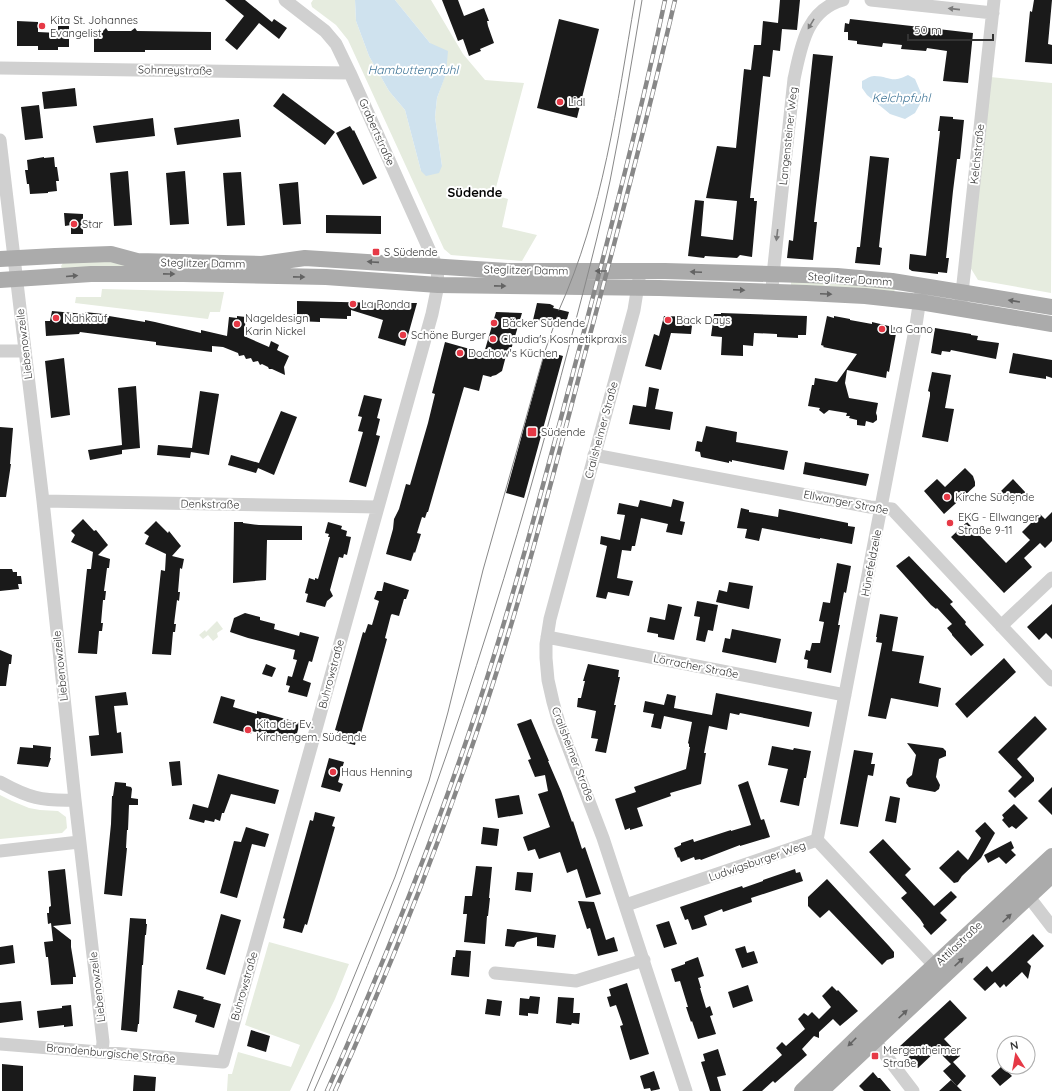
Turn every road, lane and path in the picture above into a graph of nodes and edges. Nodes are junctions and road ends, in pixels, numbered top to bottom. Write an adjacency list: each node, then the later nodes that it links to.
1 (843, 0): 11 (street, Langensteiner Weg, one-way to 11)
2 (871, 0): 4 (street, one-way to 2)
3 (290, 2): 6 (street, Grabertstraße)
4 (993, 6): 18 (street, Kelchstraße)
5 (0, 68): 6 (street, Sohnreystraße)
6 (350, 73): 9 (street, Grabertstraße)
7 (0, 140): 8 (street, Liebenowzeile)
8 (7, 259): 9 (main road, Steglitzer Damm, one-way to 8); 12 (street, Liebenowzeile)
9 (436, 266): 10 (main road, Steglitzer Damm, one-way to 9); 14 (street, Grabertstraße)
10 (638, 271): 11 (main road, Steglitzer Damm, one-way to 10); 16 (street, Crailsheimer Straße)
11 (772, 274): 15 (main road, Steglitzer Damm); 17 (street, Langensteiner Weg)
12 (16, 279): 13 (main road, Steglitzer Damm); 14 (main road, Steglitzer Damm, one-way to 14); 24 (street, Liebenowzeile)
13 (0, 280)
14 (438, 285): 16 (main road, Steglitzer Damm, one-way to 16); 27 (street, Buhrowstraße)
15 (922, 286): 18 (main road, Steglitzer Damm); 19 (street, Hünefeldzeile)
16 (633, 288): 17 (main road, Steglitzer Damm, one-way to 17); 25 (street, Crailsheimer Straße)
17 (772, 292): 19 (main road, Steglitzer Damm, one-way to 19)
18 (962, 292): 20 (main road, Steglitzer Damm, one-way to 18); 21 (street, Kelchstraße)
19 (920, 302): 21 (main road, Steglitzer Damm); 28 (street, Hünefeldzeile)
20 (1052, 307)
21 (959, 309): 22 (main road, Steglitzer Damm)
22 (1052, 324)
23 (0, 351): 24 (street)
24 (25, 351): 26 (street, Liebenowzeile)
25 (594, 454): 28 (street, Ellwanger Straße); 31 (street, Crailsheimer Straße)
26 (42, 501): 27 (street, Denkstraße); 35 (street, Liebenowzeile)
27 (378, 507): 50 (street, Buhrowstraße)
28 (881, 508): 30 (street, Ellwanger Straße); 33 (street, Hünefeldzeile)
29 (1052, 578): 30 (street)
30 (1001, 626): 32 (street, Ellwanger Straße)
31 (547, 637): 33 (street, Lörracher Straße); 42 (street, Crailsheimer Straße)
32 (1052, 680)
33 (845, 695): 36 (street, Hünefeldzeile)
34 (0, 782): 35 (street)
35 (75, 800): 37 (street, Liebenowzeile)
36 (817, 840): 42 (street, Ludwigsburger Weg); 45 (street, Ludwigsburger Weg)
37 (80, 842): 38 (street); 49 (street, Liebenowzeile)
38 (0, 851)
39 (1052, 856): 41 (main road, Attilastraße)
40 (1052, 875): 41 (main road, Attilastraße)
41 (1024, 891): 43 (street); 45 (main road, Attilastraße); 47 (main road, Attilastraße, one-way to 41)
42 (626, 905): 44 (street, Crailsheimer Straße)
43 (1052, 927)
44 (644, 960): 46 (street); 51 (street, Crailsheimer Straße)
45 (934, 965): 47 (main road, Attilastraße)
46 (495, 973)
47 (870, 1035): 52 (main road, Attilastraße, one-way to 52); 53 (main road, Attilastraße); 54 (street)
48 (0, 1044): 49 (street, Brandenburgische Straße)
49 (102, 1052): 50 (street, Brandenburgische Straße)
50 (222, 1062)
51 (686, 1091)
52 (802, 1091)
53 (821, 1091)
54 (913, 1091)

